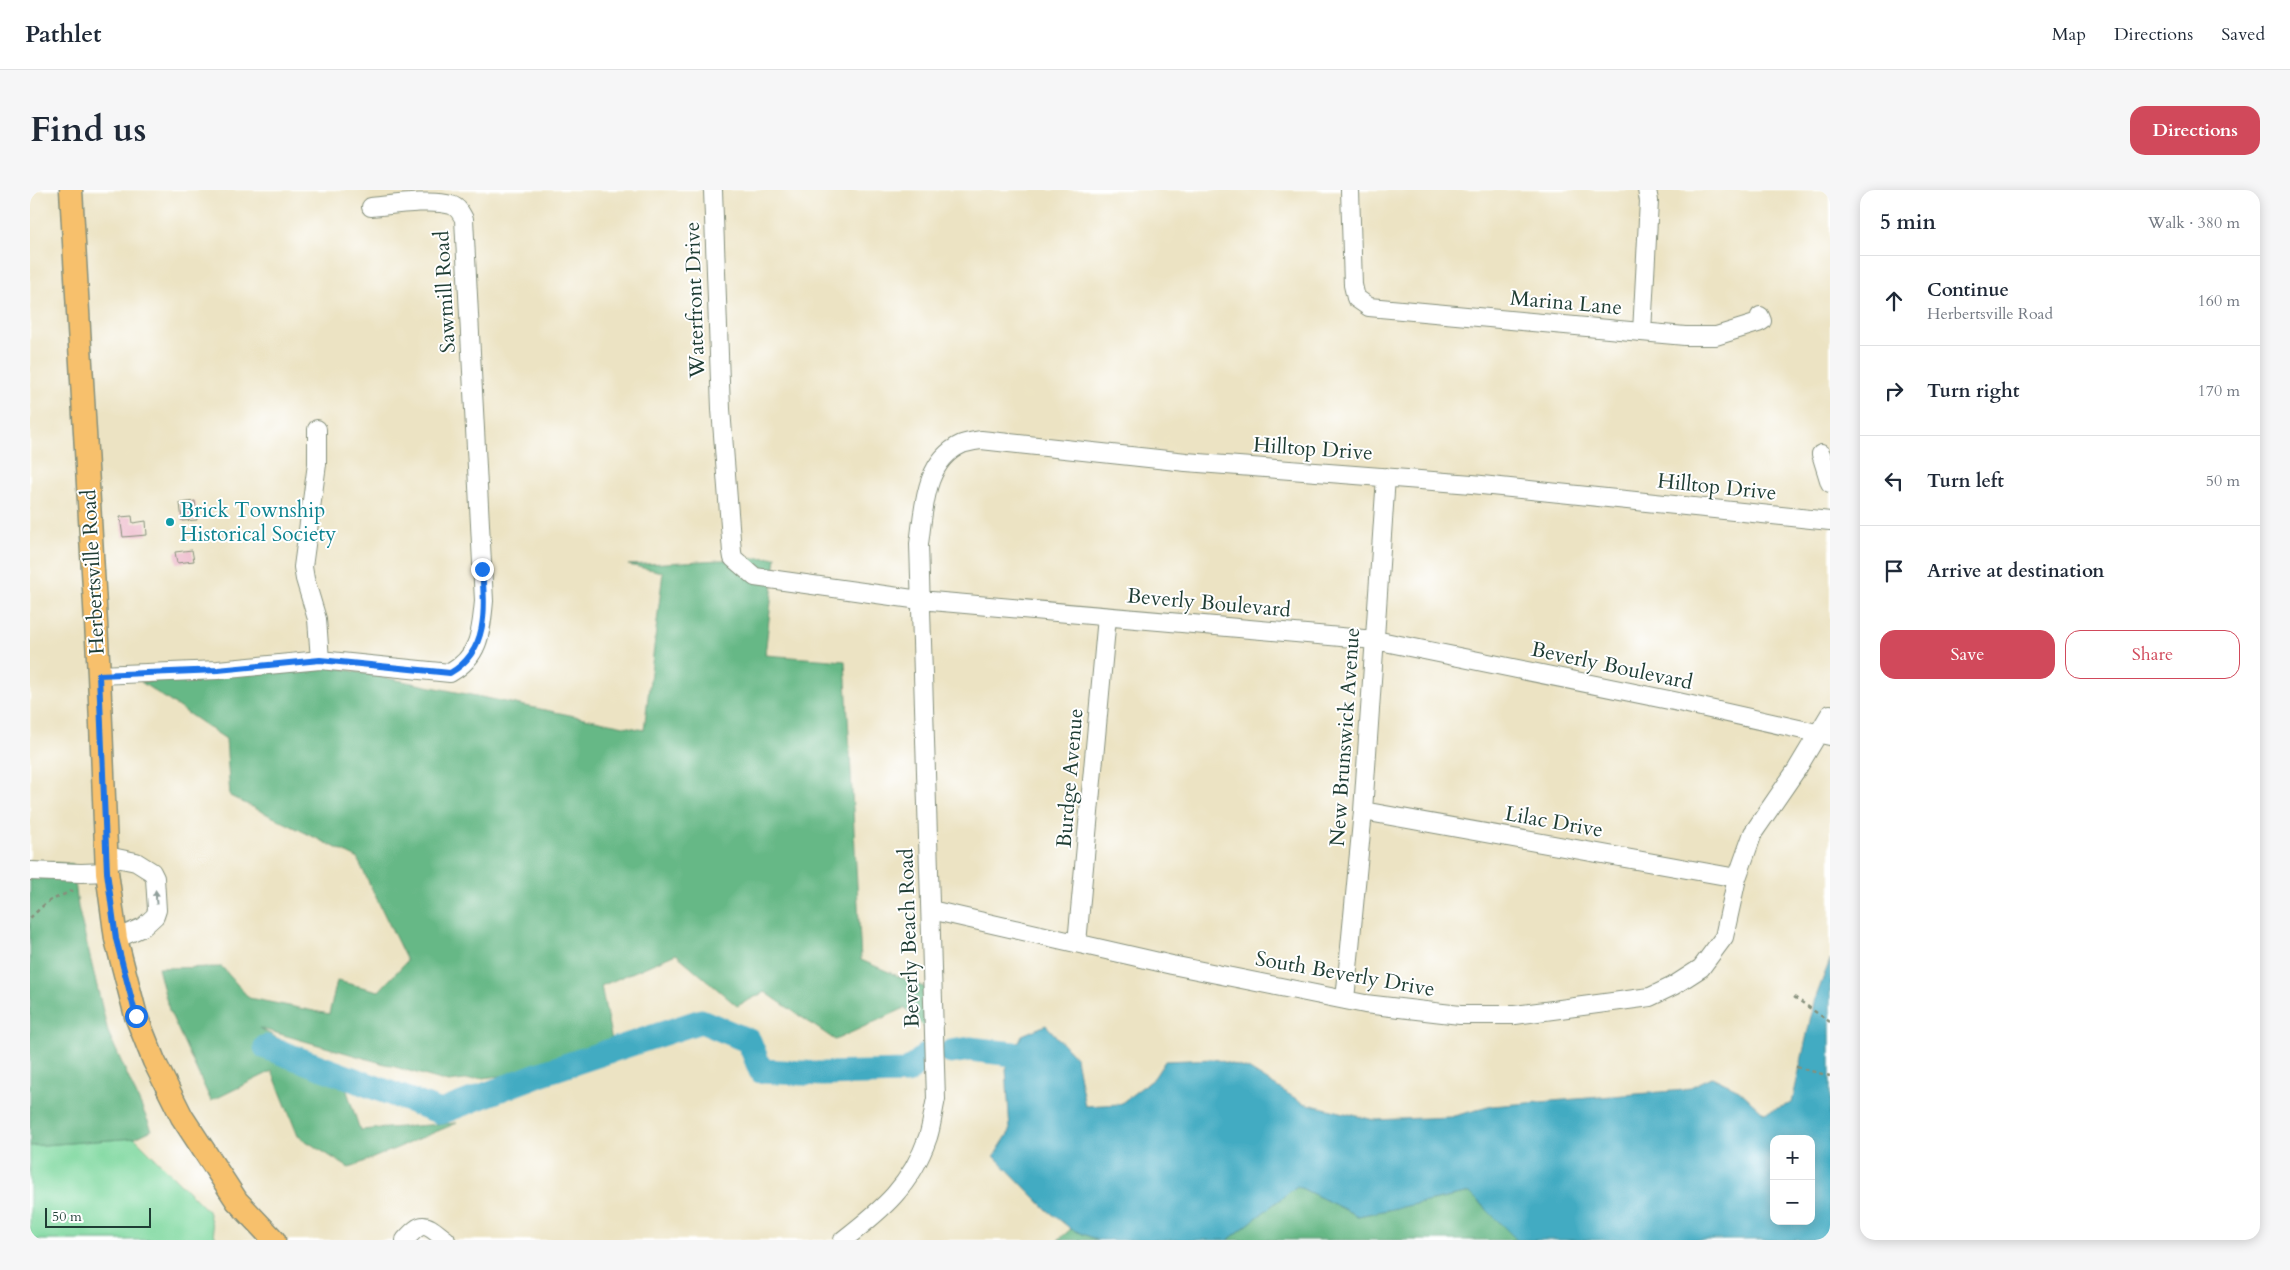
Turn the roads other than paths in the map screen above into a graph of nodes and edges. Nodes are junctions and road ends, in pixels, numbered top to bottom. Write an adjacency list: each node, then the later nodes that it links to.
1 (71, 190): 18 (main road, Herbertsville Road)
2 (714, 190): 8 (street, Waterfront Drive)
3 (1350, 190): 7 (street, Marina Lane)
4 (1647, 190): 7 (street)
5 (371, 207): 17 (street, Sawmill Road)
6 (1760, 316): 7 (street, Marina Lane)
7 (1642, 332)
8 (721, 409): 14 (street, Beverly Boulevard)
9 (317, 429): 17 (street)
10 (1821, 454): 12 (street)
11 (1386, 477): 13 (street, Hilltop Drive); 14 (street, Hilltop Drive); 16 (street, New Brunswick Avenue)
12 (1830, 483)
13 (1830, 521)
14 (920, 600): 15 (street, Beverly Boulevard); 25 (street, Beverly Beach Road)
15 (1108, 617): 16 (street, Beverly Boulevard); 27 (street, Burdge Avenue)
16 (1374, 640): 20 (street, Beverly Boulevard); 21 (street, New Brunswick Avenue)
17 (320, 660): 18 (street)
18 (99, 675): 22 (main road, Herbertsville Road)
19 (1830, 714): 20 (street, South Beverly Drive)
20 (1824, 734): 24 (street, South Beverly Drive)
21 (1363, 811): 24 (street, Lilac Drive); 28 (street, New Brunswick Avenue)
22 (107, 864): 23 (street); 26 (main road, Herbertsville Road); 26 (street, one-way to 22)
23 (30, 871)
24 (1737, 878): 28 (street, South Beverly Drive)
25 (931, 910): 27 (street, South Beverly Drive); 32 (street, Beverly Beach Road)
26 (116, 939): 29 (main road, Herbertsville Road)
27 (1077, 943): 28 (street, South Beverly Drive)
28 (1345, 1000)
29 (274, 1240)
30 (405, 1240): 31 (street)
31 (446, 1240)
32 (843, 1240)

